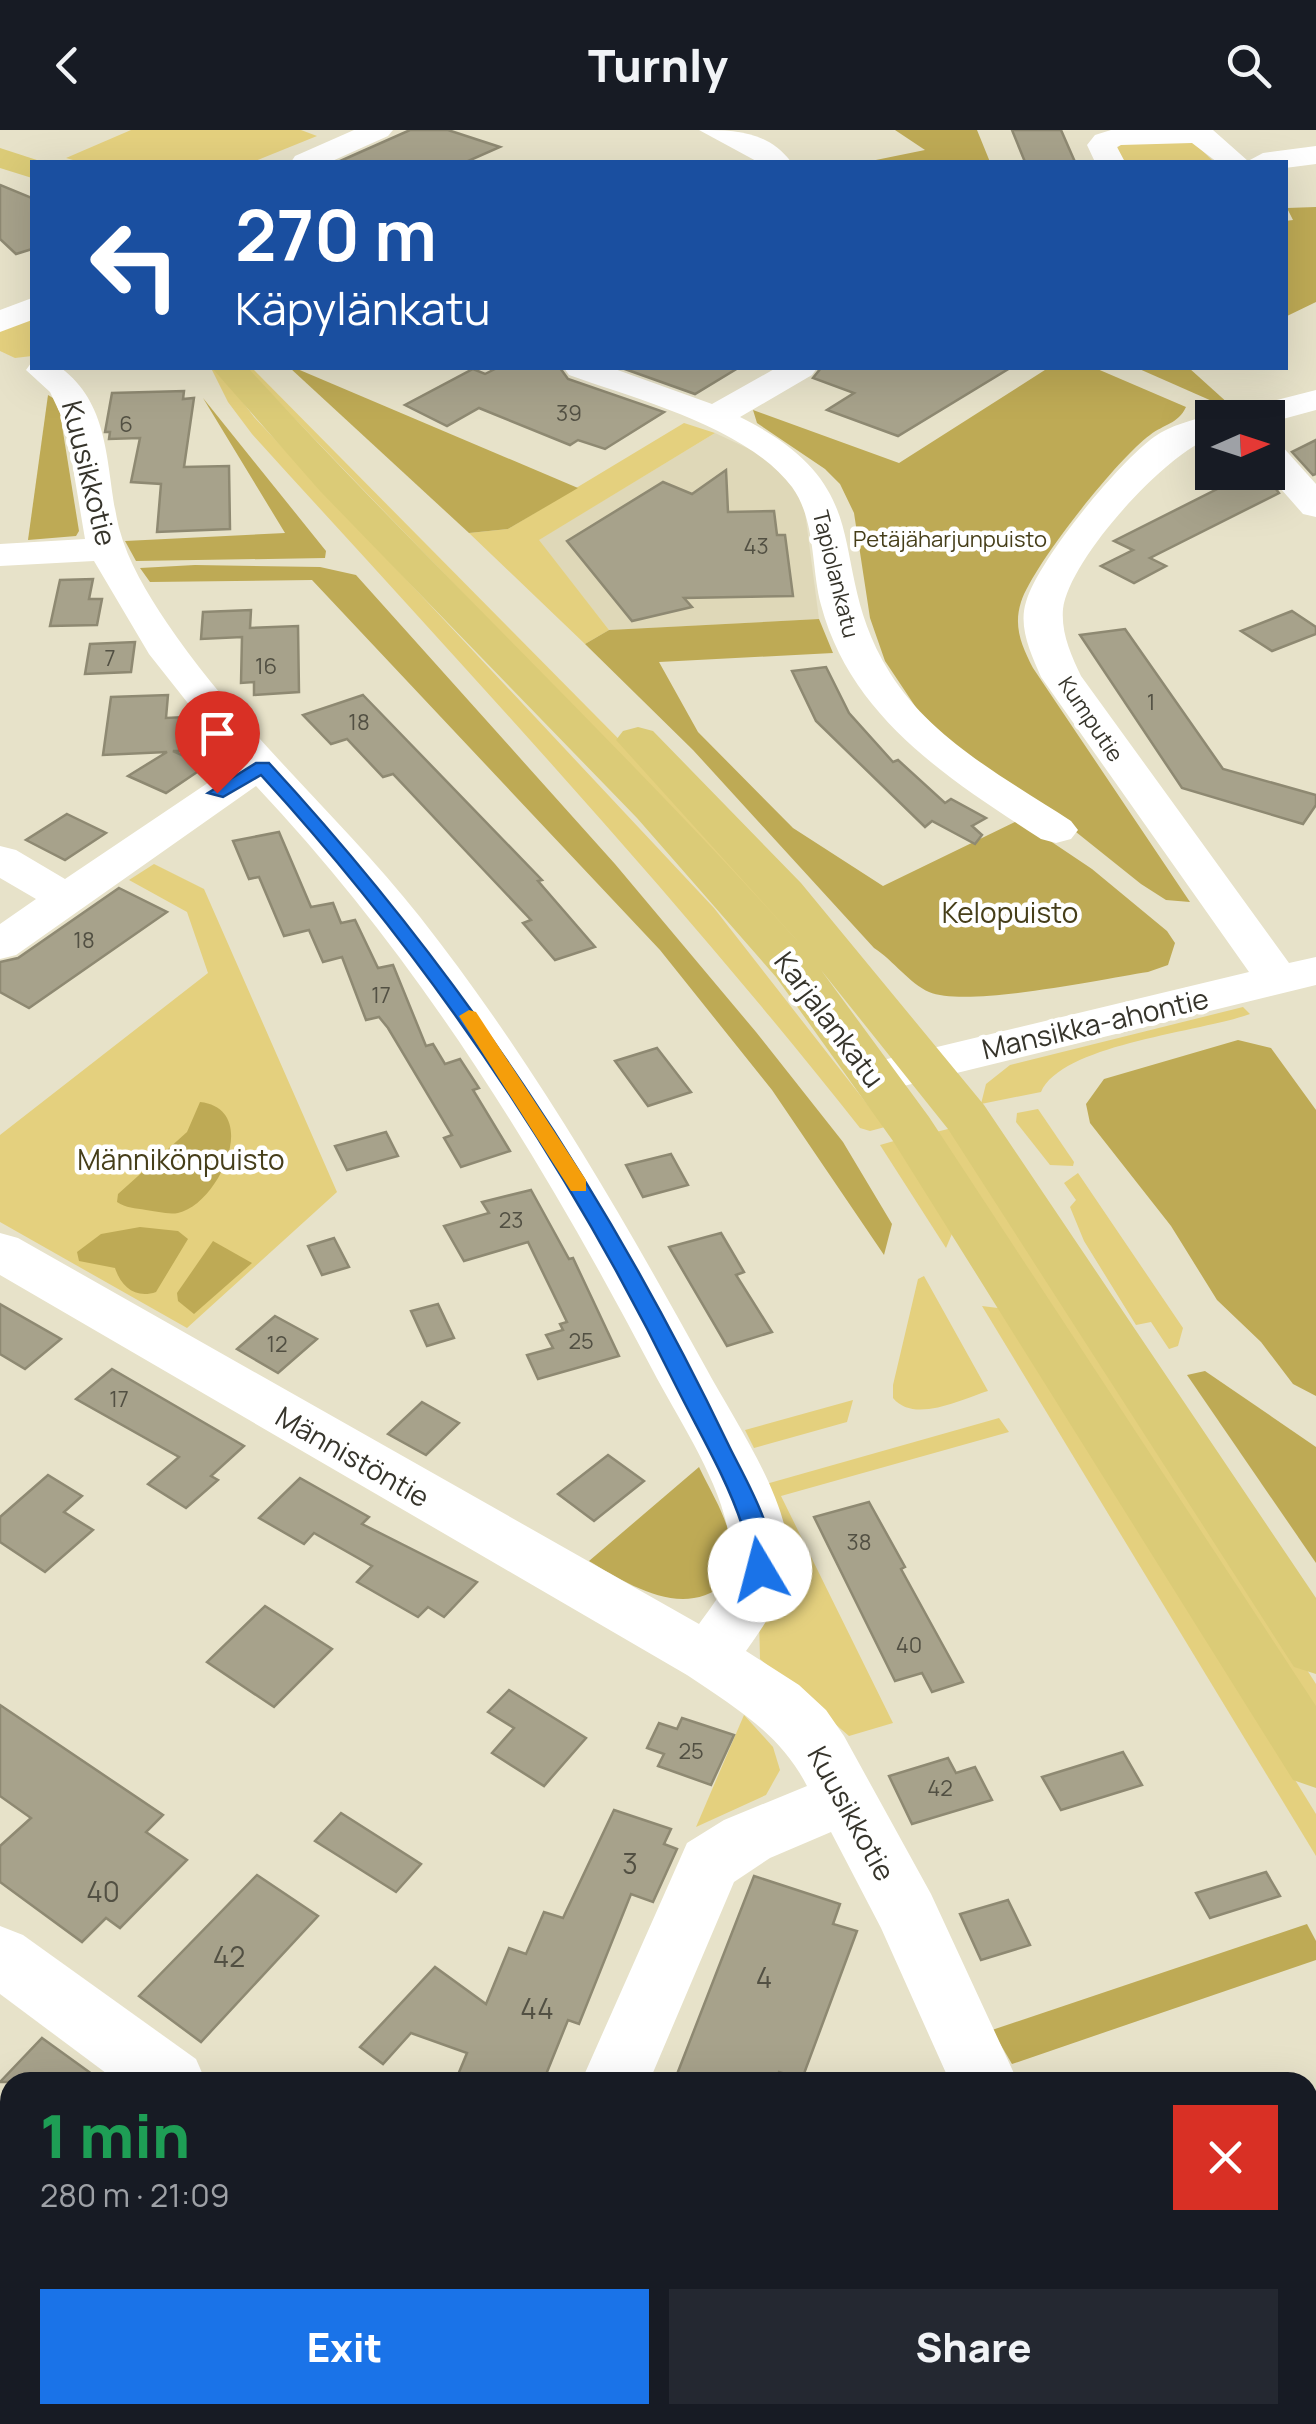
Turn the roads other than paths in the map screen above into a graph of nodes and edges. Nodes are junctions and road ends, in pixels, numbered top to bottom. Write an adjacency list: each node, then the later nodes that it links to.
1 (378, 130): 5 (street)
2 (714, 130): 6 (street)
3 (1316, 155): 9 (street)
4 (0, 157): 10 (main road)
5 (310, 160)
6 (774, 160)
7 (1109, 160): 8 (street)
8 (1232, 160)
9 (1279, 160)
10 (30, 167)
11 (30, 309): 12 (street)
12 (0, 322)
13 (43, 370): 24 (street, Kuusikkotie)
14 (231, 370): 33 (main road, Karjalankatu)
15 (268, 370): 32 (main road, Karjalankatu)
16 (586, 370): 20 (street, Tapiolankatu)
17 (797, 370): 20 (street)
18 (1316, 400): 19 (street)
19 (1285, 408)
20 (713, 418): 27 (street, Tapiolankatu)
21 (1195, 433): 31 (street, Kumputie)
22 (1285, 472): 23 (street)
23 (1316, 506)
24 (107, 549): 25 (street); 26 (street, Kuusikkotie)
25 (0, 555)
26 (263, 767): 29 (street); 36 (street, Kuusikkotie)
27 (1056, 830)
28 (0, 859): 29 (street)
29 (66, 898): 30 (street)
30 (0, 945)
31 (1297, 975): 32 (street, Mansikka-ahontie)
32 (925, 1064): 33 (street, Mansikka-ahontie); 35 (main road, Karjalankatu)
33 (874, 1077): 37 (main road, Karjalankatu)
34 (0, 1251): 36 (street, Männistöntie)
35 (1316, 1649)
36 (708, 1658): 38 (street, Kuusikkotie)
37 (1316, 1761)
38 (846, 1798): 41 (street); 42 (street, Kuusikkotie)
39 (0, 1956): 40 (street)
40 (158, 2072)
41 (619, 2072)
42 (979, 2072)

